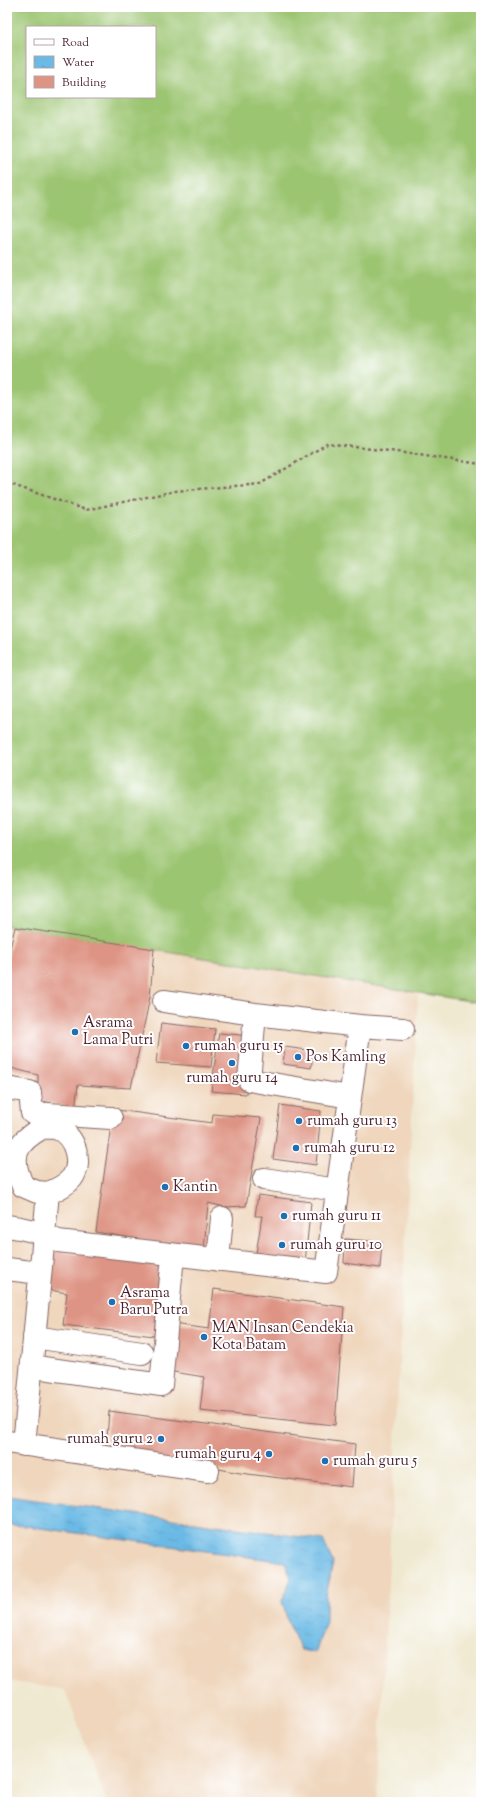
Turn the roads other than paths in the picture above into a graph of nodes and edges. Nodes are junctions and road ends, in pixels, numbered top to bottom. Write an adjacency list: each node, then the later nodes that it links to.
1 (164, 1001): 2 (street)
2 (255, 1014): 3 (street); 6 (street)
3 (360, 1026): 4 (street); 6 (street)
4 (403, 1029)
5 (7, 1088): 7 (street)
6 (350, 1097): 10 (street)
7 (111, 1118)
8 (11, 1155): 11 (street); 11 (street)
9 (264, 1179): 10 (street)
10 (337, 1190): 16 (street)
11 (48, 1193): 14 (street)
12 (222, 1218): 16 (street)
13 (7, 1226): 14 (street)
14 (44, 1234): 15 (street); 18 (street)
15 (173, 1255): 16 (street); 21 (street)
16 (218, 1260)
17 (7, 1269): 18 (street)
18 (40, 1273): 19 (street)
19 (34, 1337): 20 (street); 22 (street)
20 (142, 1352)
21 (43, 1368)
22 (15, 1444): 23 (street)
23 (208, 1471)

